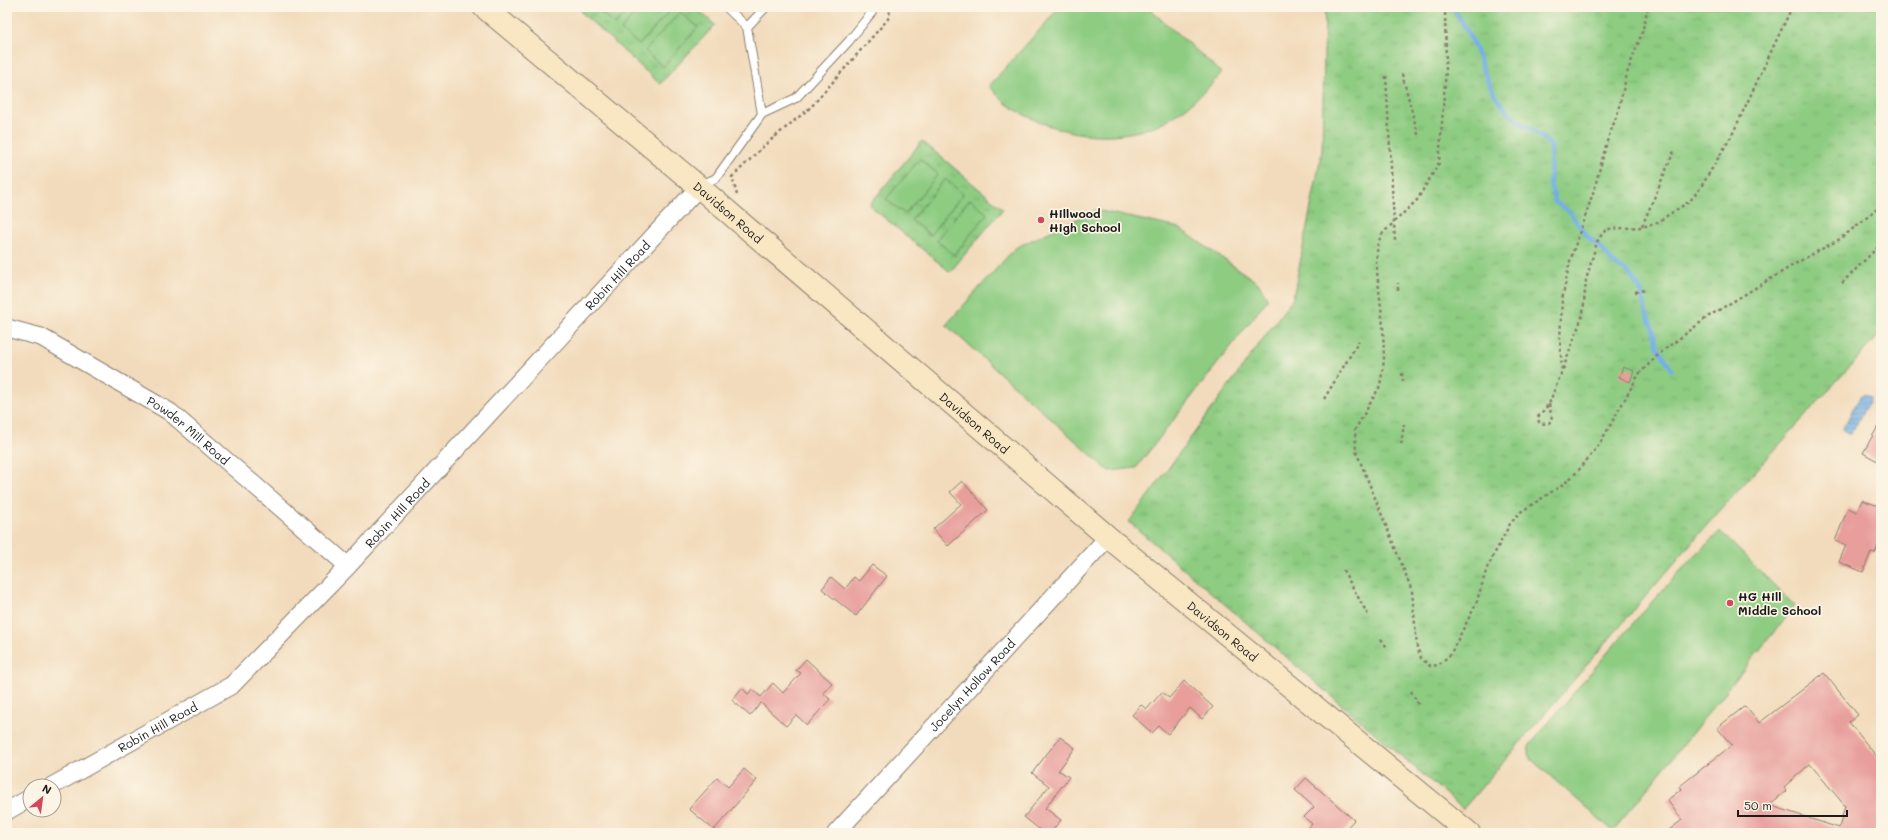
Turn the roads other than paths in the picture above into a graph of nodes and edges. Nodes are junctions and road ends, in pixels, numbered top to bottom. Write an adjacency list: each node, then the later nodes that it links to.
1 (484, 7): 7 (street, Davidson Road)
2 (726, 7): 5 (lane)
3 (766, 7): 5 (lane)
4 (873, 7): 6 (lane)
5 (747, 27): 6 (lane)
6 (762, 114): 7 (lane)
7 (698, 187): 9 (street, Davidson Road); 10 (street, Robin Hill Road)
8 (7, 328): 10 (street, Powder Mill Road)
9 (1108, 537): 14 (street, Davidson Road); 15 (street, Jocelyn Hollow Road)
10 (348, 566): 11 (street, Robin Hill Road)
11 (62, 780)
12 (22, 803): 13 (street)
13 (7, 811)
14 (1463, 831)
15 (836, 833)

